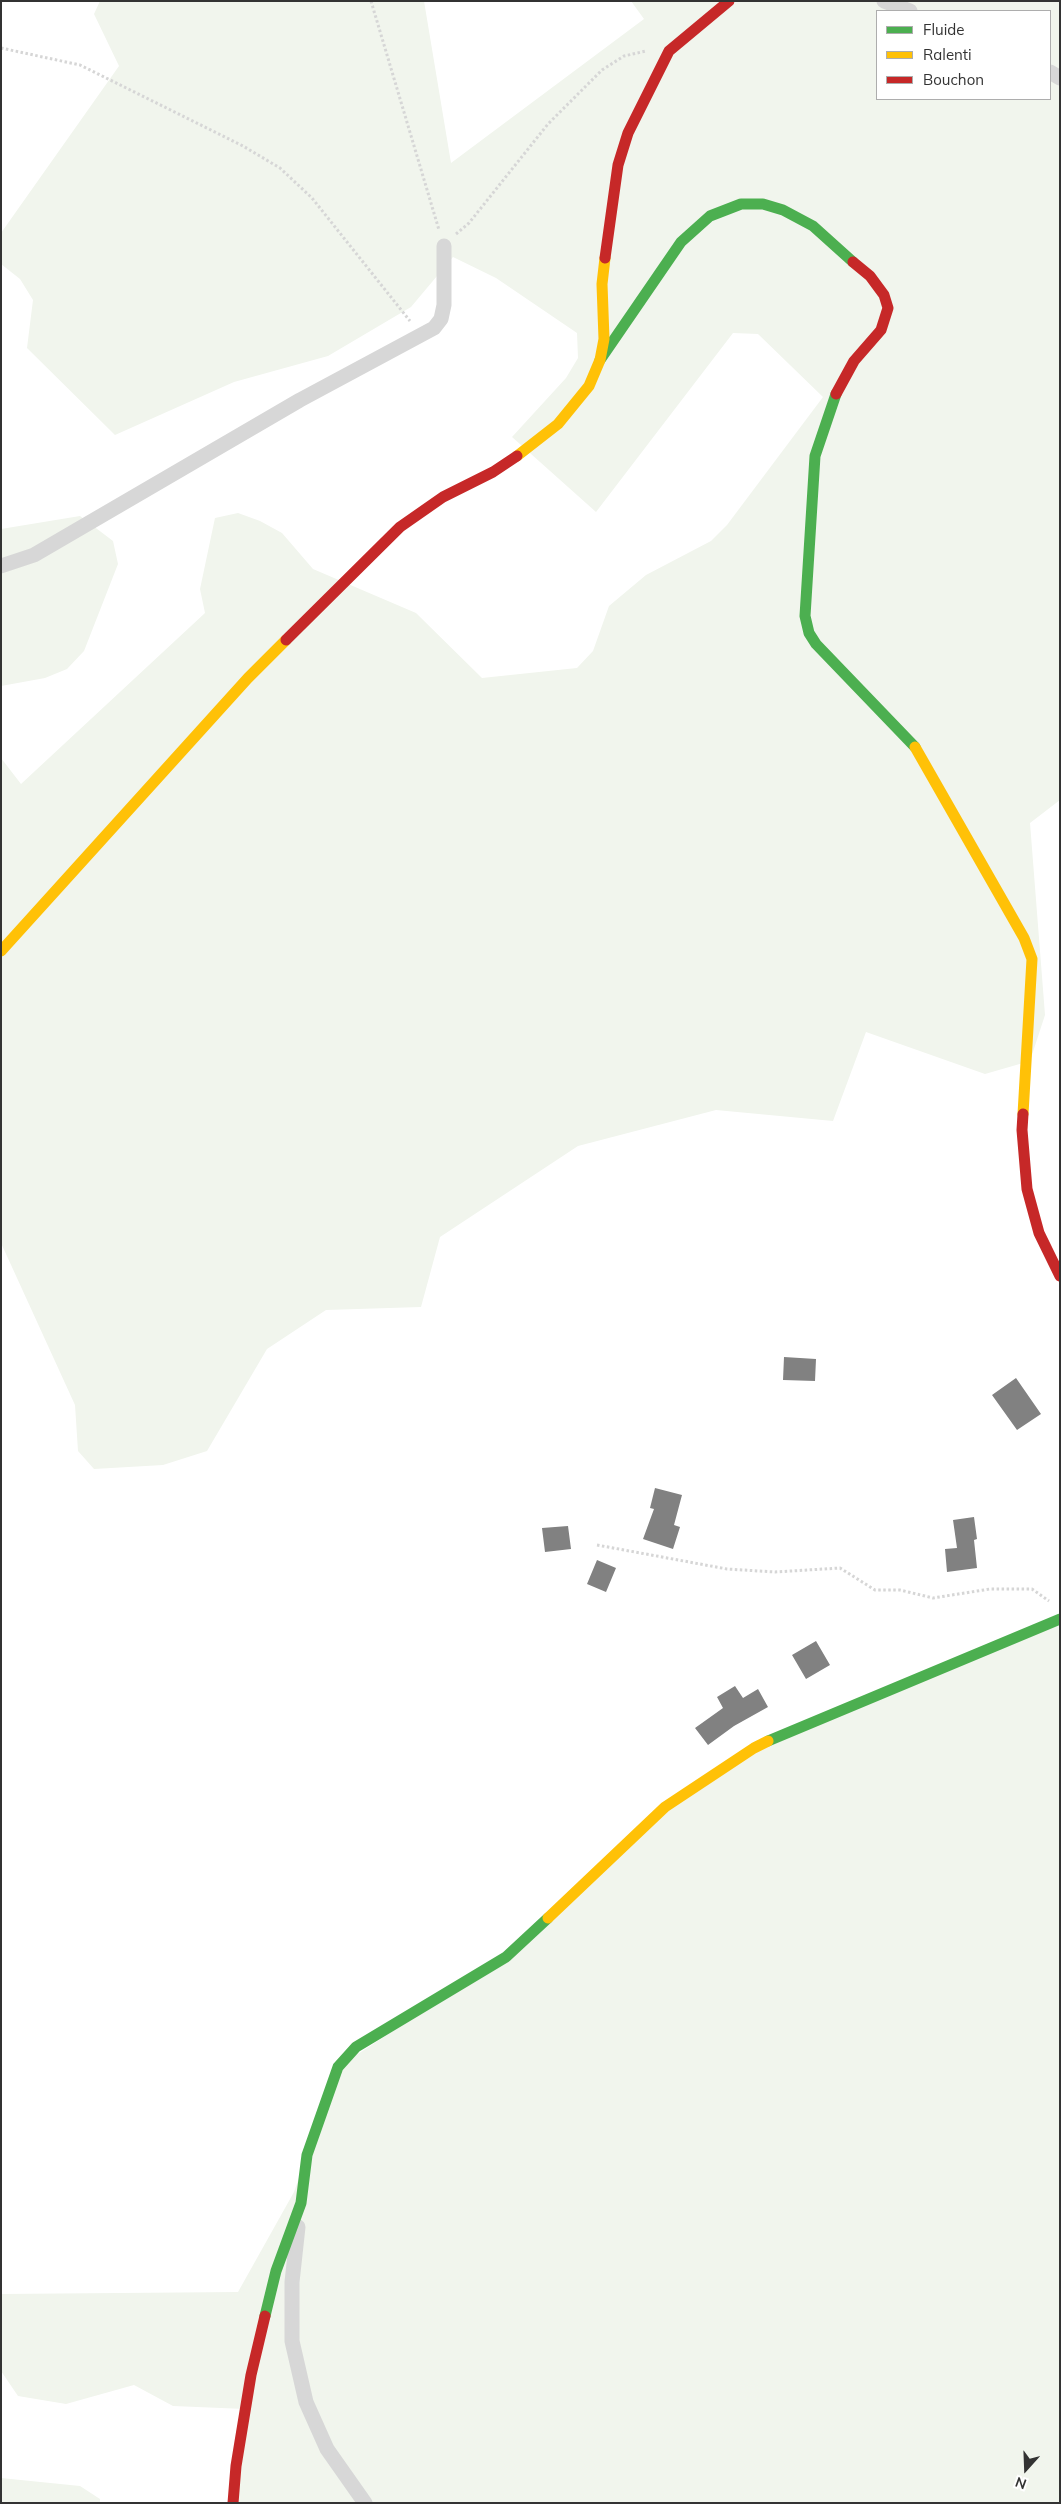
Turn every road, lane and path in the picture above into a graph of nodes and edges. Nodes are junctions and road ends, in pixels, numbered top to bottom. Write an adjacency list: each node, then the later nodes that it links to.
1 (371, 1): 7 (path)
2 (729, 1): 6 (street)
3 (884, 1): 4 (street)
4 (907, 10)
5 (1, 48): 8 (path)
6 (669, 51): 7 (path); 9 (street)
7 (444, 246): 8 (street)
8 (422, 335): 10 (street)
9 (600, 360): 11 (street); 12 (street)
10 (1, 566)
11 (1, 951)
12 (1060, 1276)
13 (597, 1545): 14 (path)
14 (1050, 1602)
15 (1060, 1619): 16 (street)
16 (301, 2203): 17 (street); 18 (street)
17 (233, 2503)
18 (365, 2503)

